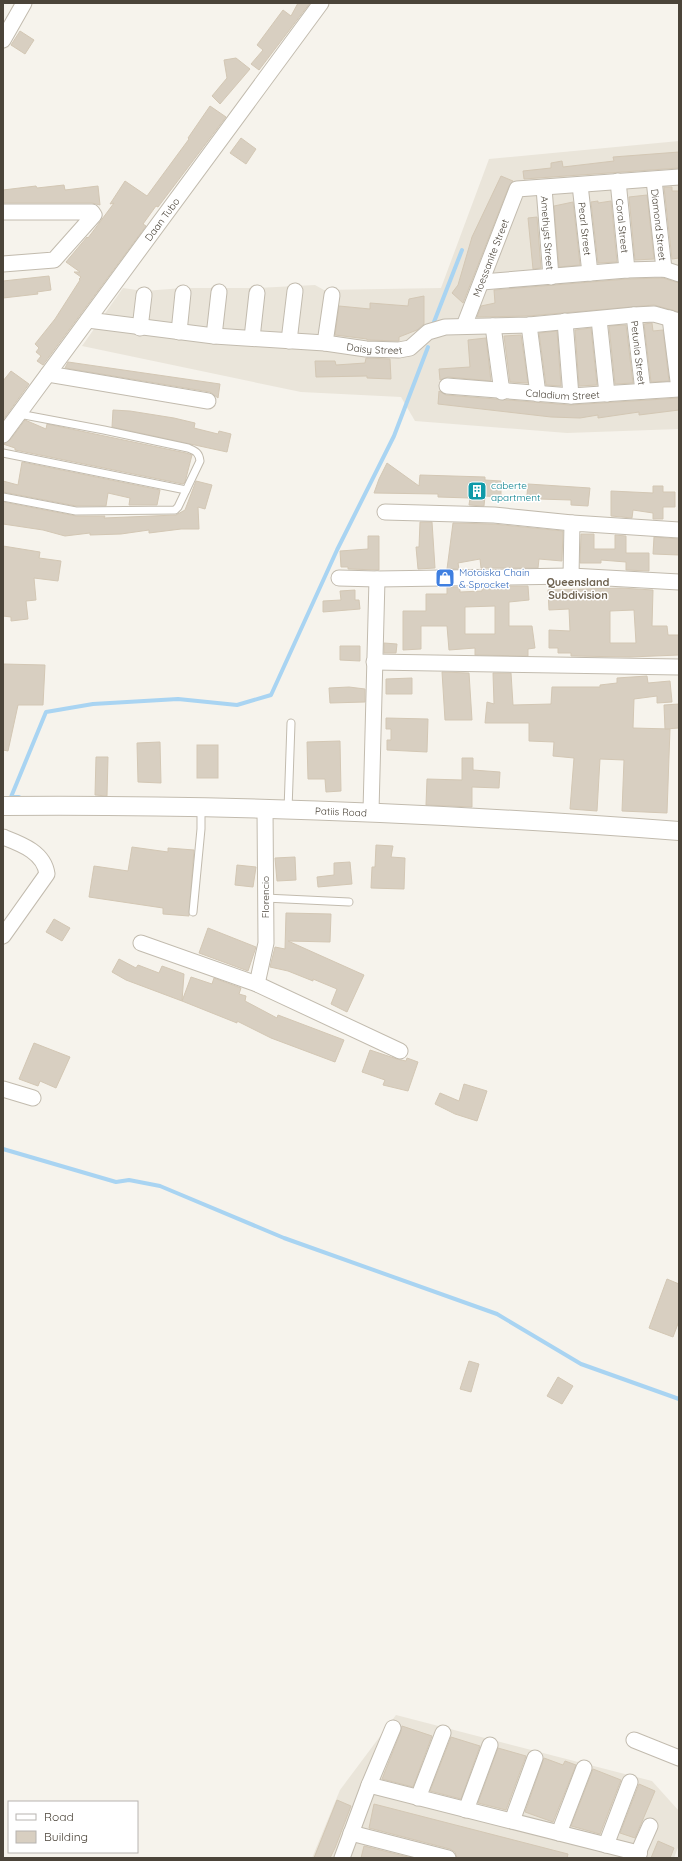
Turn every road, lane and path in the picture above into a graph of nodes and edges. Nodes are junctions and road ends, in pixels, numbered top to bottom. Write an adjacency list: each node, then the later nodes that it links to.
1 (24, 3): 3 (street)
2 (321, 3): 26 (street, Daan Tubo)
3 (3, 40)
4 (679, 177): 5 (street)
5 (654, 180): 6 (street); 11 (street, Diamond Street)
6 (618, 181): 7 (street); 12 (street, Coral Street)
7 (580, 185): 8 (street); 13 (street, Pearl Street)
8 (544, 188): 15 (street, Amethyst Street); 16 (street, Moessanite Street)
9 (3, 212): 10 (street)
10 (3, 264)
11 (664, 269): 12 (street); 14 (street)
12 (627, 270): 13 (street)
13 (590, 273): 15 (street)
14 (679, 274)
15 (552, 277): 16 (street)
16 (482, 282): 29 (street, Moessanite Street)
17 (295, 291): 35 (street)
18 (219, 292): 33 (street)
19 (183, 293): 32 (street)
20 (257, 293): 34 (street)
21 (144, 295): 31 (street)
22 (332, 295): 36 (street)
23 (634, 314): 24 (street, Daisy Street); 25 (street, Daisy Street); 40 (street, Petunia Street)
24 (599, 319): 27 (street, Daisy Street); 43 (street)
25 (674, 319): 39 (street)
26 (88, 320): 31 (street, Daisy Street); 37 (street, Daan Tubo)
27 (564, 321): 28 (street, Daisy Street); 44 (street)
28 (530, 324): 30 (street, Daisy Street); 42 (street)
29 (464, 326): 30 (street, Daisy Street); 36 (street, Daisy Street)
30 (493, 326): 41 (street)
31 (140, 328): 32 (street, Daisy Street)
32 (179, 332): 33 (street, Daisy Street)
33 (214, 336): 34 (street, Daisy Street)
34 (252, 338): 35 (street, Daisy Street)
35 (289, 341): 36 (street, Daisy Street)
36 (326, 343)
37 (48, 374): 45 (street); 46 (street, Daan Tubo)
38 (447, 386): 41 (street, Caladium Street)
39 (679, 389): 40 (street, Caladium Street)
40 (643, 391): 43 (street, Caladium Street)
41 (502, 392): 42 (street, Caladium Street)
42 (538, 394): 44 (street, Caladium Street)
43 (607, 394): 44 (street, Caladium Street)
44 (571, 396)
45 (208, 401)
46 (19, 414): 47 (street, Daan Tubo); 49 (lane)
47 (3, 435)
48 (3, 453): 49 (lane)
49 (186, 490): 50 (lane)
50 (3, 497)
51 (385, 512): 52 (street)
52 (572, 523): 53 (street); 54 (street)
53 (679, 530)
54 (571, 576): 56 (street); 57 (street)
55 (339, 578): 56 (street)
56 (377, 579): 58 (street)
57 (679, 582)
58 (374, 662): 59 (street); 65 (street)
59 (679, 667)
60 (291, 723): 64 (lane)
61 (3, 806): 62 (street, Patiis Road)
62 (201, 807): 63 (street, Patiis Road); 70 (lane)
63 (265, 809): 64 (street, Patiis Road); 68 (street, Florencio)
64 (288, 810): 65 (street, Patiis Road)
65 (371, 812): 66 (street, Patiis Road)
66 (679, 831)
67 (3, 837): 71 (street)
68 (265, 898): 69 (lane); 73 (street, Florencio)
69 (349, 902)
70 (193, 912)
71 (3, 936)
72 (141, 943): 73 (street)
73 (257, 984): 74 (street)
74 (400, 1051)
75 (3, 1089): 76 (street)
76 (33, 1098)
77 (392, 1728): 85 (street)
78 (443, 1733): 86 (street)
79 (634, 1740): 82 (street)
80 (490, 1745): 87 (street)
81 (535, 1758): 88 (street)
82 (679, 1758)
83 (584, 1768): 91 (street)
84 (630, 1782): 92 (street)
85 (369, 1785): 86 (street); 90 (street)
86 (418, 1798): 87 (street)
87 (466, 1810): 88 (street)
88 (512, 1821): 91 (street)
89 (650, 1826): 93 (street)
90 (351, 1833): 94 (street); 95 (street)
91 (559, 1833): 92 (street)
92 (606, 1845): 93 (street)
93 (637, 1855)
94 (342, 1858)
95 (448, 1858)

